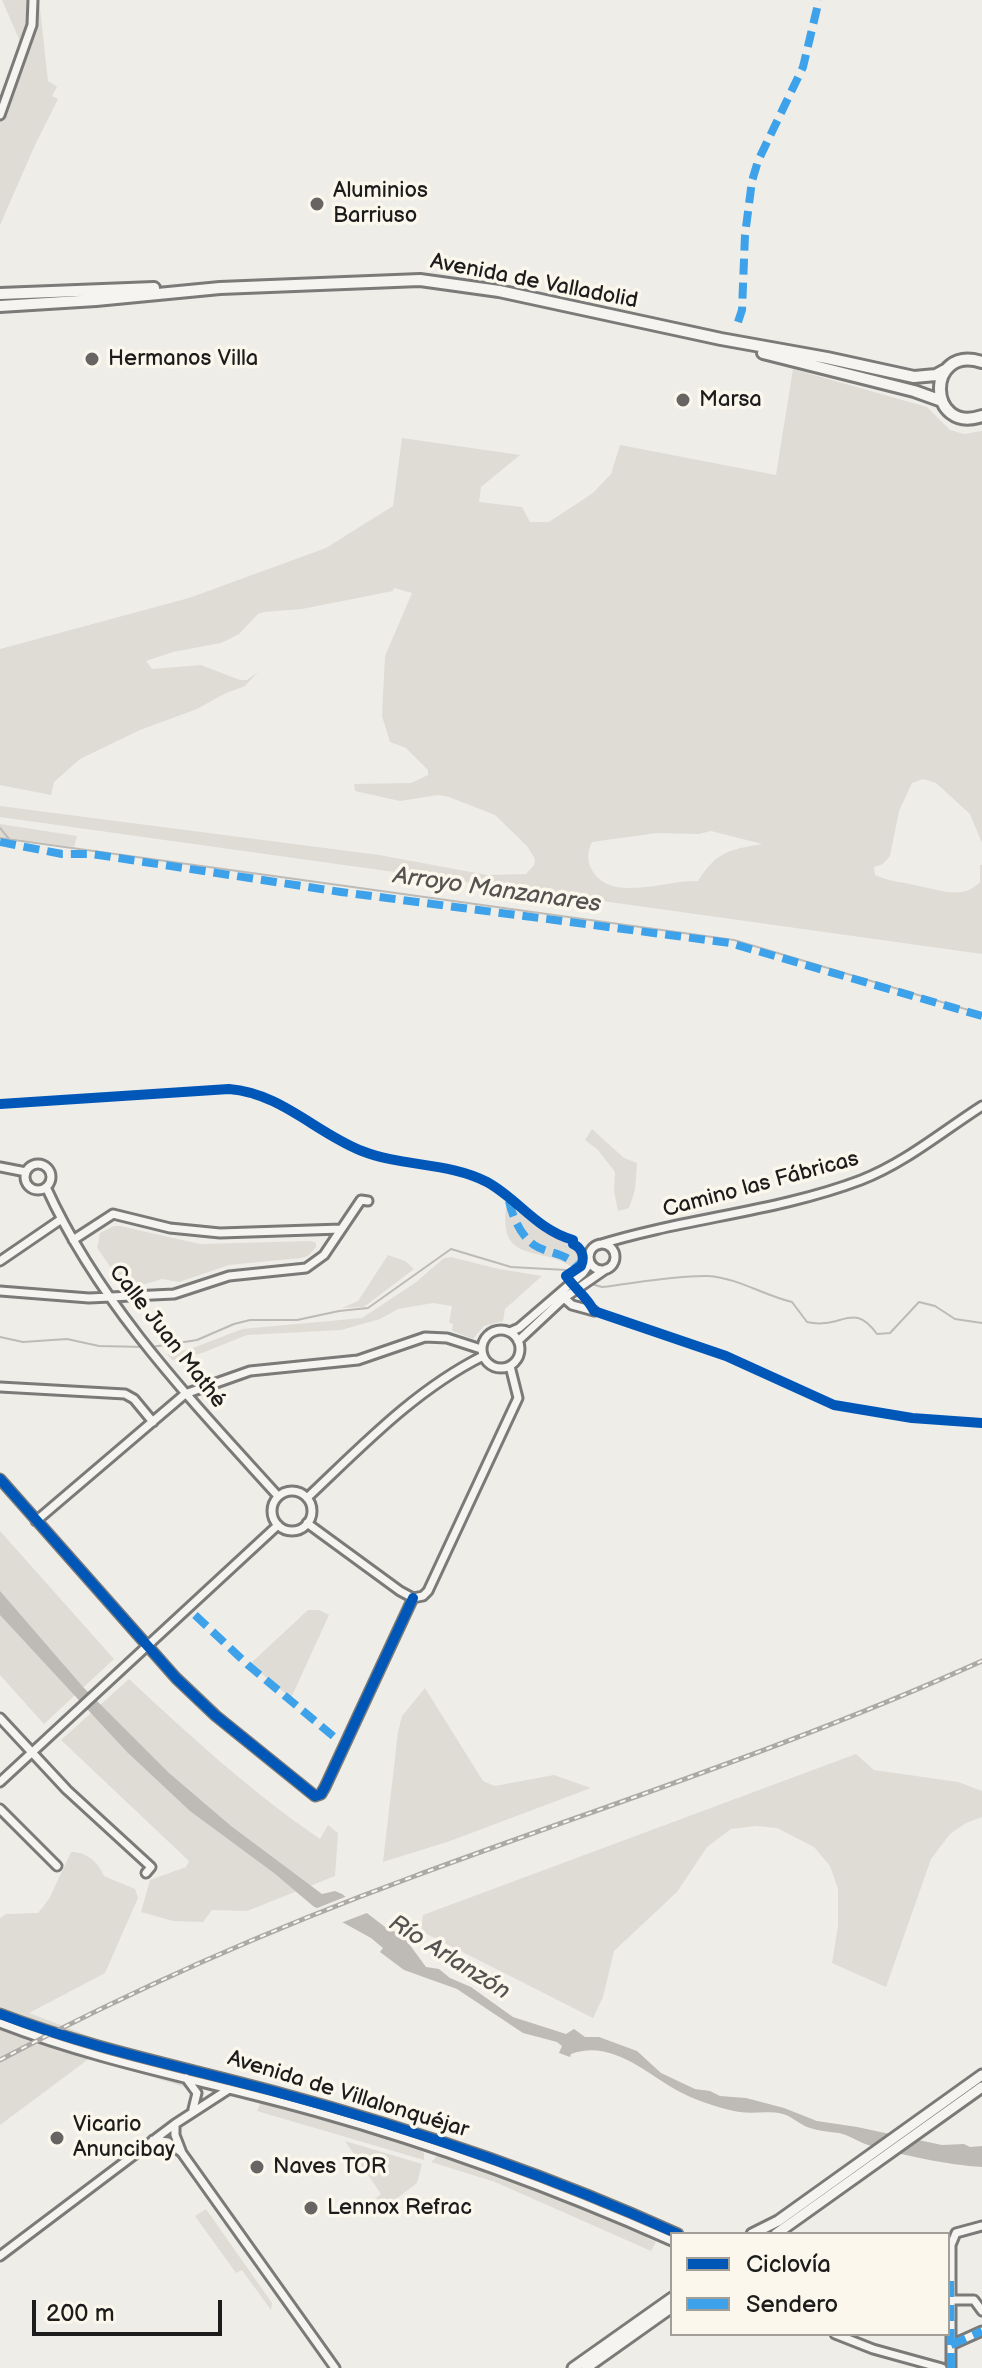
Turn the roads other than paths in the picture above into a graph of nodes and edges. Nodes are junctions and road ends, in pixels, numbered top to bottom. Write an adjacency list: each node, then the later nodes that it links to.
1 (33, 0): 2 (street)
2 (0, 115)
3 (220, 288): 4 (highway); 5 (highway); 6 (highway, Avenida de Valladolid)
4 (0, 294)
5 (0, 306)
6 (696, 334): 8 (highway); 9 (highway)
7 (979, 358): 8 (highway)
8 (947, 369): 9 (highway)
9 (942, 401): 10 (highway)
10 (982, 416)
11 (982, 1106): 18 (street, Camino las Fábricas)
12 (0, 1167): 13 (street)
13 (26, 1172): 14 (street); 14 (street)
14 (46, 1187): 16 (street, Calle Juan Mathé)
15 (368, 1201): 17 (street)
16 (60, 1220): 19 (street, Calle Juan Mathé); 22 (street)
17 (341, 1229): 19 (street); 27 (street)
18 (626, 1238): 20 (street, Camino las Fábricas); 21 (street)
19 (73, 1240): 27 (street, Calle Juan Mathé)
20 (598, 1245): 21 (street); 23 (street)
21 (614, 1255): 24 (street)
22 (0, 1261)
23 (590, 1263): 24 (street); 25 (street)
24 (606, 1269): 25 (street)
25 (574, 1285): 28 (street); 30 (street)
26 (0, 1291): 27 (street)
27 (110, 1297): 35 (street, Calle Juan Mathé)
28 (564, 1298): 29 (street); 31 (street)
29 (594, 1311)
30 (510, 1332): 31 (street); 32 (street)
31 (518, 1341): 33 (street)
32 (482, 1352): 33 (street); 35 (street); 39 (street)
33 (510, 1366): 43 (street)
34 (0, 1387): 36 (street)
35 (185, 1394): 36 (street); 38 (street, Calle Juan Mathé)
36 (153, 1422): 40 (street)
37 (0, 1479): 40 (street)
38 (278, 1496): 39 (street); 42 (street)
39 (307, 1498): 41 (street)
40 (36, 1521): 44 (street)
41 (307, 1523): 42 (street); 43 (street)
42 (278, 1525): 44 (street)
43 (416, 1598): 44 (street)
44 (147, 1646): 46 (street)
45 (0, 1718): 46 (street)
46 (32, 1753): 47 (street); 50 (street)
47 (0, 1782)
48 (0, 1809): 49 (street)
49 (57, 1862)
50 (146, 1873)
51 (0, 2014): 62 (street, Avenida de Villalonquéjar)
52 (0, 2023): 54 (street, Avenida de Villalonquéjar)
53 (982, 2075): 63 (main road)
54 (184, 2077): 56 (street, Avenida de Villalonquéjar); 57 (street)
55 (982, 2087): 64 (main road)
56 (231, 2089): 57 (street); 65 (street, Avenida de Villalonquéjar)
57 (191, 2113): 58 (street)
58 (175, 2124): 59 (street); 60 (street)
59 (153, 2140): 60 (street); 67 (street)
60 (182, 2153): 75 (street)
61 (982, 2226): 66 (street)
62 (673, 2232)
63 (757, 2232)
64 (779, 2232)
65 (670, 2240)
66 (950, 2250)
67 (0, 2256)
68 (670, 2299): 76 (main road)
69 (950, 2300): 71 (street); 74 (street)
70 (670, 2308): 77 (main road)
71 (982, 2311)
72 (982, 2331): 74 (street)
73 (840, 2336): 78 (street)
74 (951, 2345): 79 (street)
75 (335, 2368)
76 (573, 2368)
77 (586, 2368)
78 (940, 2368)
79 (951, 2368)

